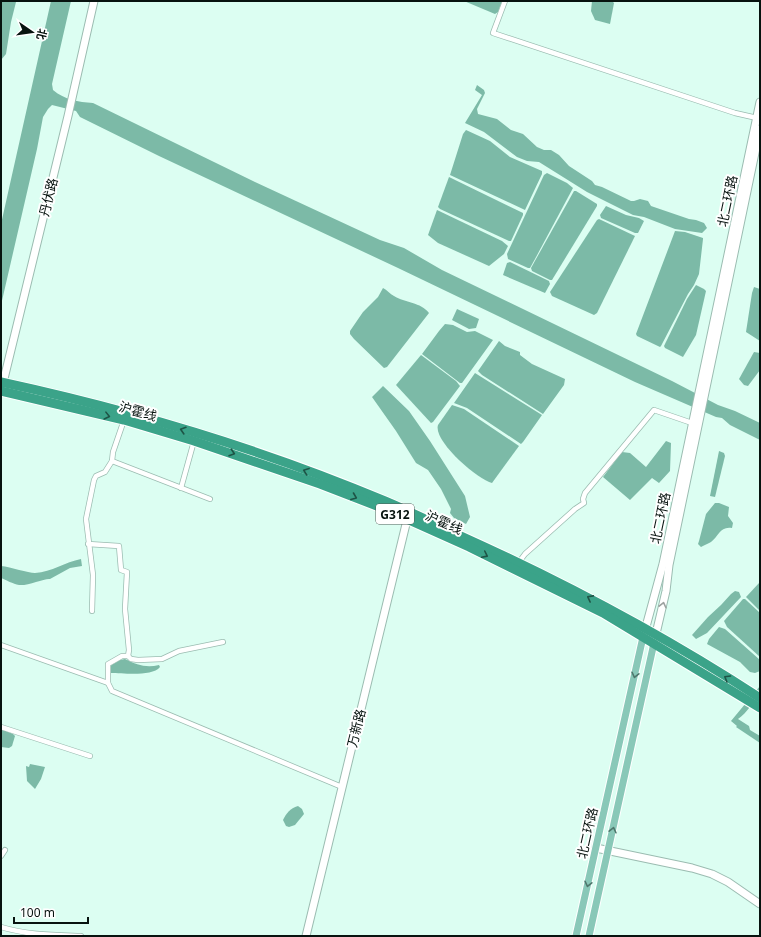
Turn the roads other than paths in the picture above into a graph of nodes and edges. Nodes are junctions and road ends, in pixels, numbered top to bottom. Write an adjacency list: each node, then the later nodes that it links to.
1 (94, 1): 7 (main road, 丹伏路)
2 (505, 1): 4 (street)
3 (760, 102): 4 (main road, 北二环路)
4 (757, 118): 6 (main road, 北二环路)
5 (760, 129): 6 (main road, 北二环路)
6 (703, 386): 9 (main road, 北二环路)
7 (2, 388): 8 (highway, 沪霍线 / G312)
8 (126, 417): 10 (highway, 沪霍线 / G312); 11 (street); 16 (highway, 沪霍线 / G312, one-way to 8)
9 (695, 421): 16 (street); 18 (main road, 北二环路); 19 (main road, 北二环路, one-way to 9)
10 (194, 441): 12 (street); 14 (highway, 沪霍线 / G312, one-way to 14)
11 (112, 461): 12 (street); 15 (street)
12 (181, 488): 13 (street)
13 (210, 499)
14 (407, 520): 18 (highway, 沪霍线 / G312, one-way to 18); 28 (main road, 万新路)
15 (88, 544): 17 (street); 22 (street)
16 (519, 562): 18 (highway, 沪霍线 / G312, one-way to 16)
17 (92, 611)
18 (644, 633): 19 (highway, 沪霍线 / G312); 29 (main road, 北二环路, one-way to 29)
19 (655, 639): 24 (highway, 沪霍线 / G312, one-way to 19); 25 (highway, 沪霍线 / G312); 31 (main road, 北二环路, one-way to 19)
20 (223, 642): 22 (street)
21 (1, 645): 23 (street)
22 (128, 656): 23 (street)
23 (108, 683): 28 (street)
24 (760, 698)
25 (760, 708)
26 (1, 728): 27 (street)
27 (90, 756)
28 (342, 787): 36 (main road, 万新路)
29 (596, 848): 31 (main road); 37 (main road, 北二环路, one-way to 37)
30 (5, 850): 32 (street)
31 (608, 850): 33 (main road); 38 (main road, 北二环路)
32 (1, 856)
33 (760, 904)
34 (1, 927): 35 (street)
35 (81, 936)
36 (306, 936)
37 (576, 936)
38 (589, 936)

